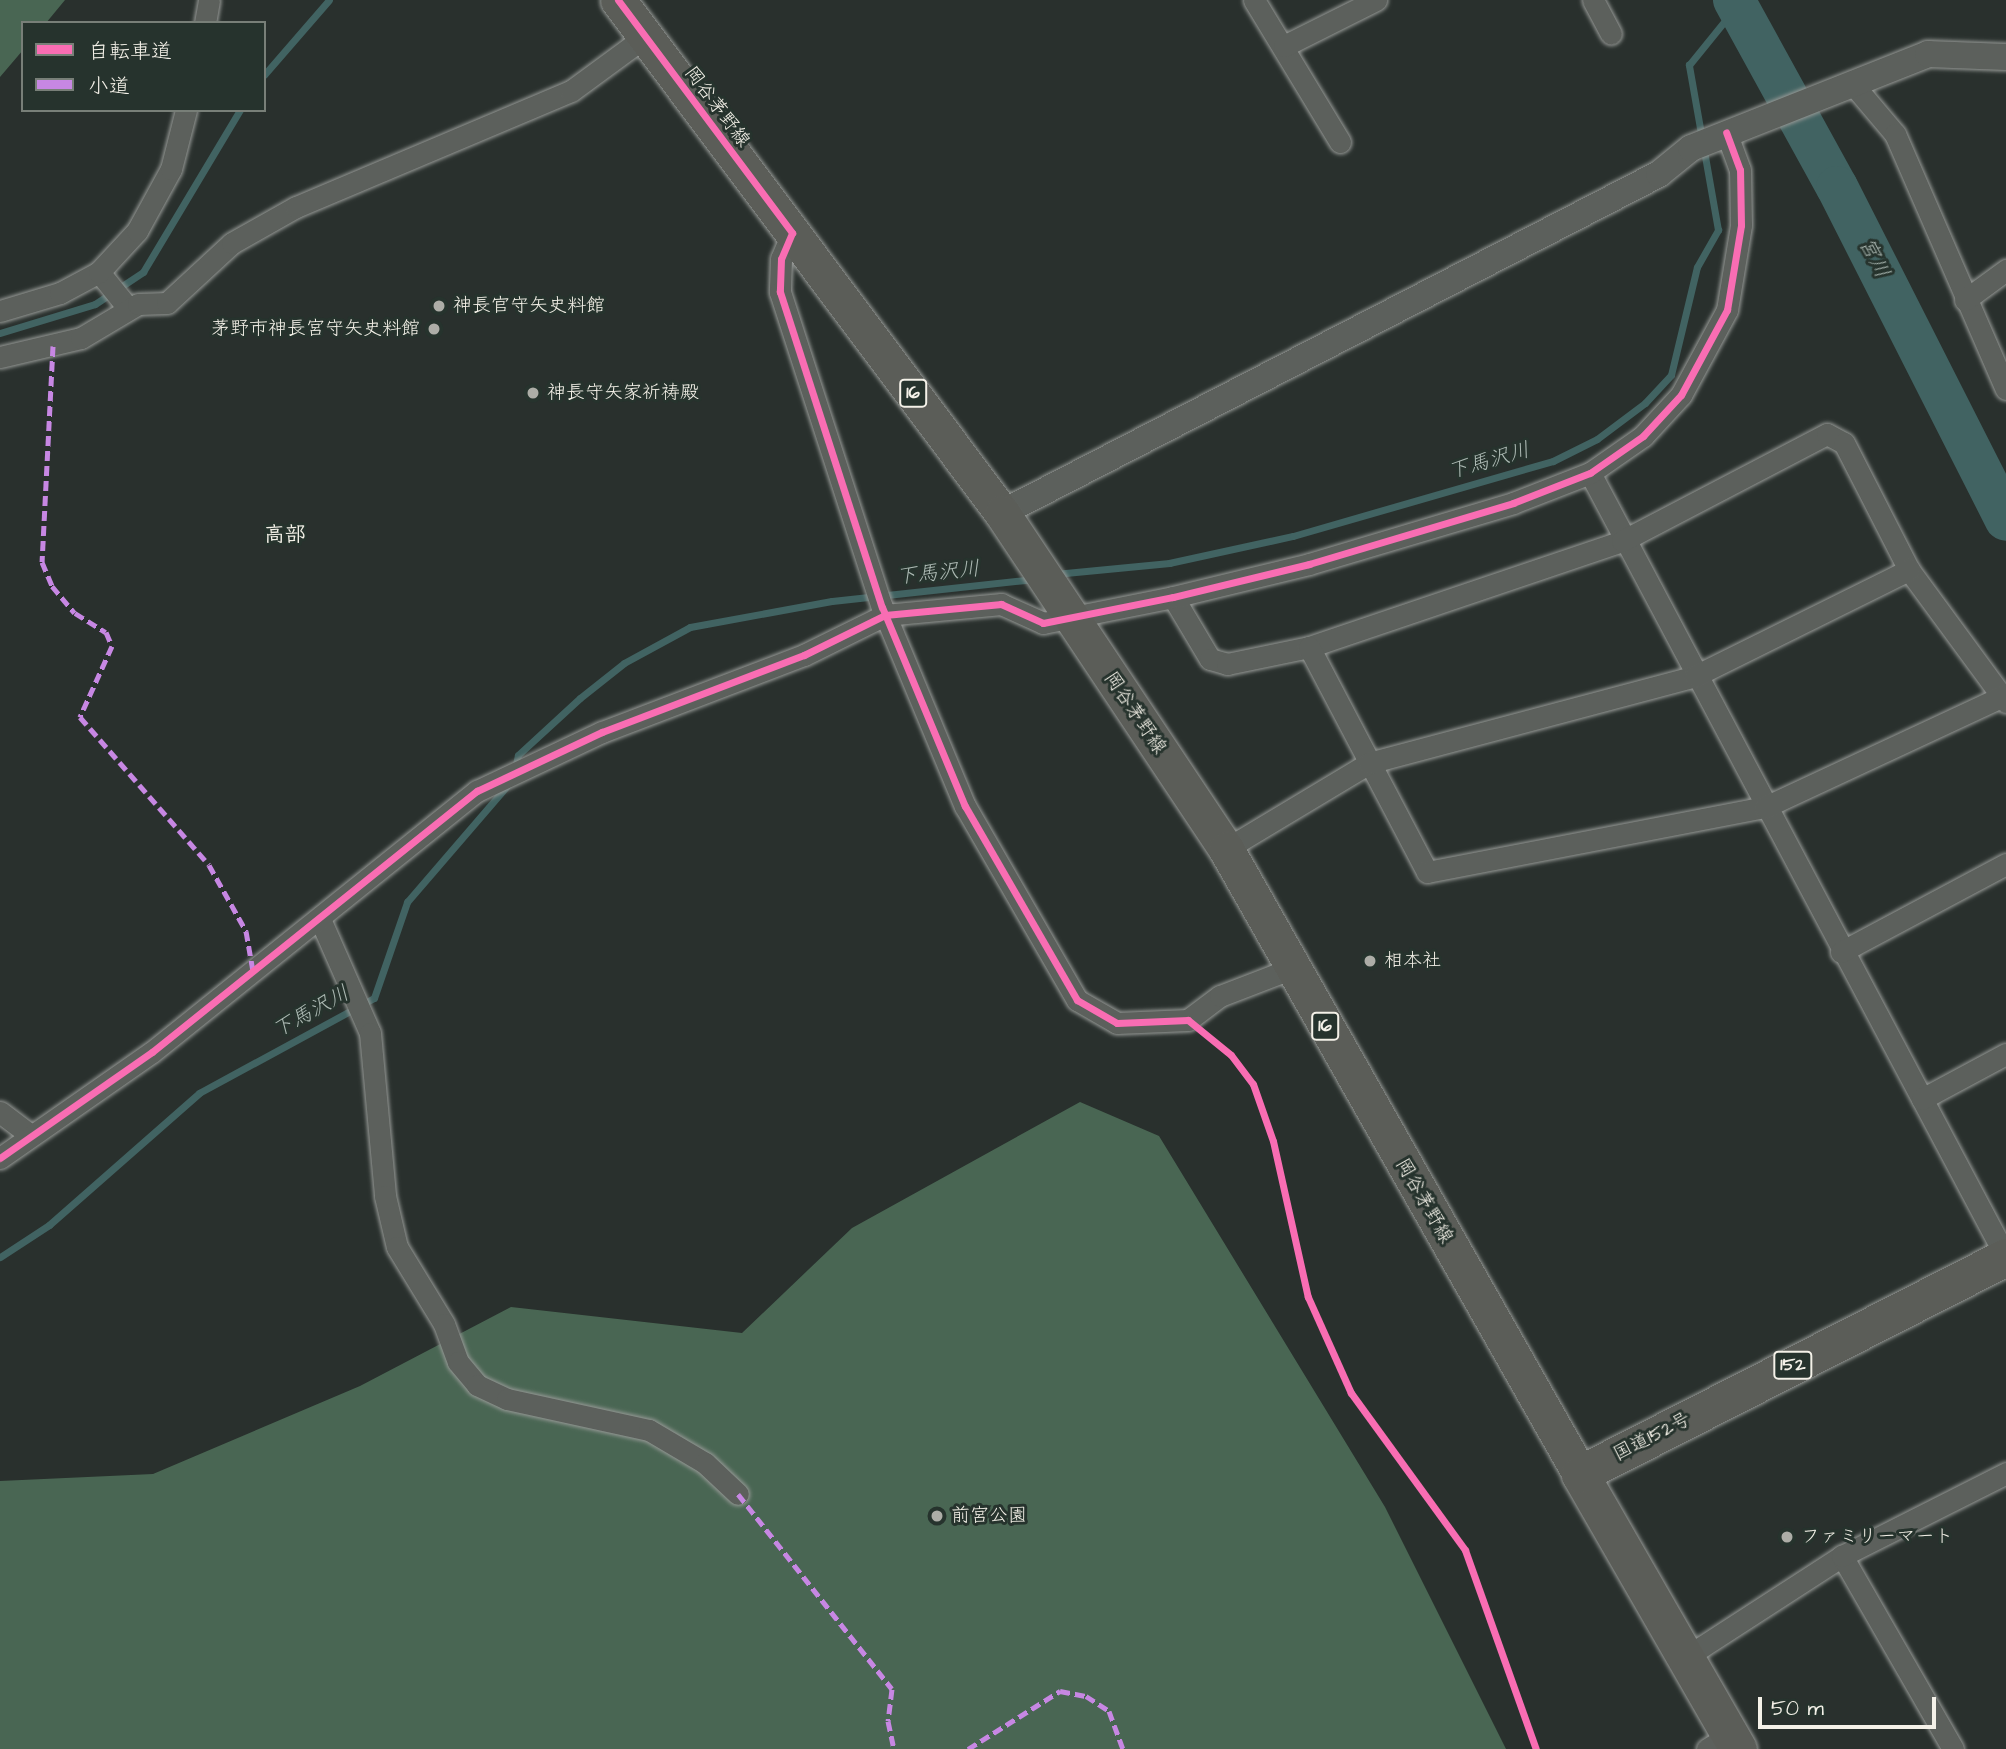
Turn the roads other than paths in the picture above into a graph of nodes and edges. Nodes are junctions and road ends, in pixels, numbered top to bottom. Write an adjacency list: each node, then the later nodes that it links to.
1 (209, 0): 6 (street)
2 (618, 0): 8 (main road, 岡谷茅野線 / 16)
3 (1254, 0): 9 (street)
4 (1377, 0): 9 (street)
5 (1594, 0): 7 (street)
6 (205, 21)
7 (1611, 34)
8 (646, 36): 15 (main road, 岡谷茅野線 / 16); 17 (street)
9 (1284, 46): 14 (street)
10 (2006, 57): 11 (street)
11 (1842, 86): 13 (street); 18 (street)
12 (186, 112): 17 (street)
13 (1727, 132): 22 (street); 23 (street)
14 (1340, 142)
15 (792, 233): 23 (main road, 岡谷茅野線 / 16); 28 (street)
16 (2006, 270): 18 (street)
17 (116, 291): 19 (street); 20 (street)
18 (1965, 300): 21 (street)
19 (0, 311)
20 (0, 357)
21 (2006, 389)
22 (1590, 473): 24 (street); 26 (street)
23 (1002, 513): 27 (main road, 岡谷茅野線 / 16)
24 (1622, 541): 25 (street); 29 (street); 30 (street)
25 (1909, 570): 30 (street); 31 (street)
26 (1174, 597): 27 (street); 29 (street)
27 (1062, 603): 28 (street); 34 (main road, 岡谷茅野線 / 16)
28 (883, 611): 36 (street); 38 (street)
29 (1309, 647): 32 (street)
30 (1695, 676): 32 (street); 33 (street)
31 (2003, 700): 33 (street)
32 (1369, 763): 33 (street); 34 (street)
33 (1765, 807): 37 (street)
34 (1226, 849): 38 (main road, 岡谷茅野線 / 16)
35 (2006, 864): 37 (street)
36 (320, 919): 42 (street); 47 (street)
37 (1841, 952): 40 (street)
38 (1293, 968): 46 (main road, 岡谷茅野線 / 16)
39 (2006, 1054): 40 (street)
40 (1922, 1099): 44 (street)
41 (0, 1112): 42 (street)
42 (30, 1135): 43 (street)
43 (0, 1158)
44 (2006, 1257): 46 (highway, 国道152号 / 152)
45 (2006, 1473): 48 (street)
46 (1580, 1474): 49 (highway)
47 (738, 1494)
48 (1842, 1556): 49 (street); 51 (street)
49 (1686, 1657): 50 (highway)
50 (1725, 1744)
51 (1953, 1749)

